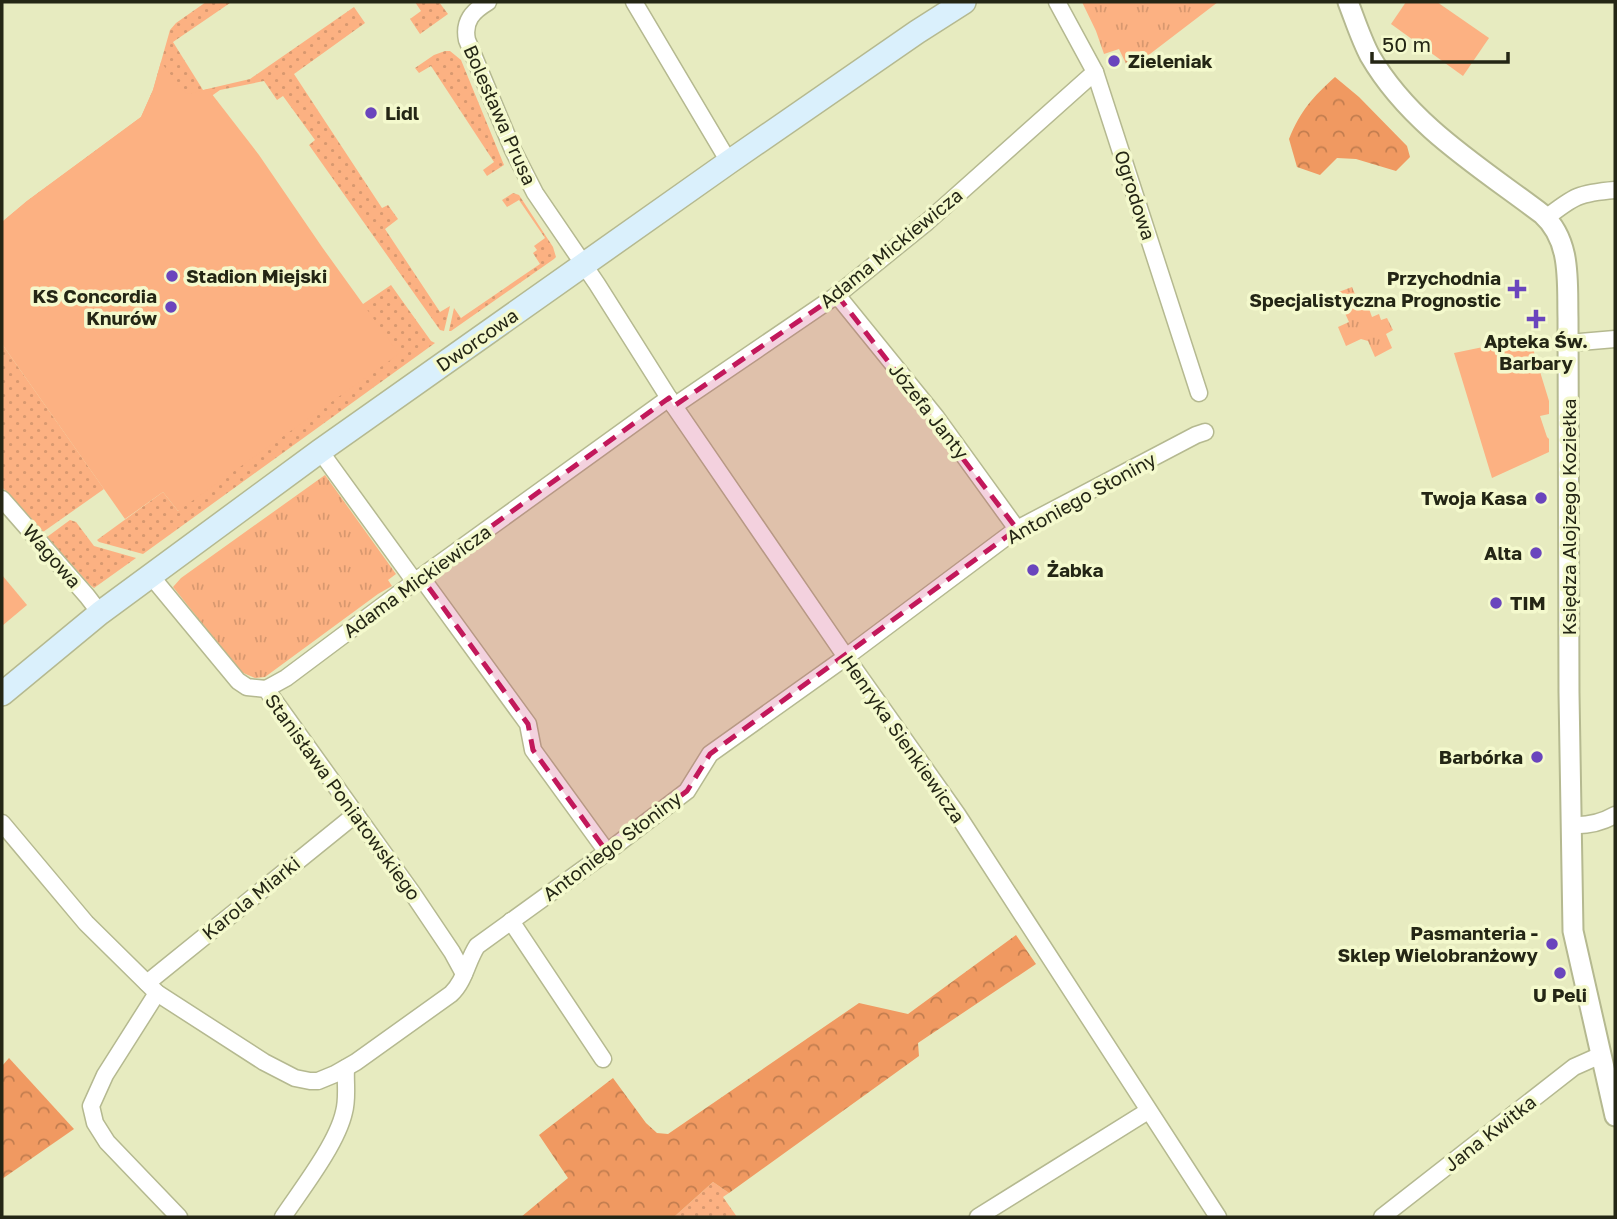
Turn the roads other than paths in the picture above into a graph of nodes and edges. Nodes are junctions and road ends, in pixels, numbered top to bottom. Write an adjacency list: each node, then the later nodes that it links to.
1 (488, 2): 10 (street, Bolesława Prusa)
2 (634, 2): 7 (street)
3 (964, 2): 7 (main road, Dworcowa)
4 (1057, 2): 6 (street, Ogrodowa)
5 (1348, 2): 9 (street, Księdza Alojzego Koziełka)
6 (1095, 72): 11 (street, Adama Mickiewicza); 14 (street, Ogrodowa)
7 (729, 162): 10 (main road, Dworcowa)
8 (1615, 190): 9 (street)
9 (1546, 218): 13 (street, Księdza Alojzego Koziełka)
10 (583, 265): 15 (street, Henryka Sienkiewicza); 17 (main road, Dworcowa)
11 (837, 295): 15 (street, Adama Mickiewicza); 19 (street, Józefa Janty)
12 (1615, 339): 13 (street)
13 (1568, 342): 29 (street, Księdza Alojzego Koziełka)
14 (1199, 393)
15 (672, 402): 21 (street, Adama Mickiewicza); 23 (street, Henryka Sienkiewicza)
16 (1205, 432): 19 (street, Antoniego Słoniny)
17 (320, 451): 20 (main road, Dworcowa); 21 (street)
18 (2, 499): 22 (street, Wagowa)
19 (1017, 529): 23 (street, Antoniego Słoniny)
20 (151, 576): 22 (main road, Dworcowa); 24 (street, Stanisława Poniatowskiego)
21 (418, 579): 24 (street, Adama Mickiewicza); 30 (street)
22 (100, 614): 25 (main road, Dworcowa)
23 (846, 657): 30 (street, Antoniego Słoniny); 37 (street, Henryka Sienkiewicza)
24 (266, 689): 26 (street, Stanisława Poniatowskiego)
25 (2, 694)
26 (356, 814): 32 (street, Stanisława Poniatowskiego); 33 (street, Karola Miarki)
27 (1615, 816): 29 (street)
28 (2, 823): 33 (street, Antoniego Słoniny)
29 (1571, 825): 34 (street, Księdza Alojzego Koziełka)
30 (607, 852): 31 (street, Antoniego Słoniny)
31 (511, 921): 32 (street, Antoniego Słoniny); 35 (street)
32 (464, 974): 36 (street, Antoniego Słoniny)
33 (152, 988): 36 (street, Antoniego Słoniny); 39 (street, Karola Miarki)
34 (1601, 1055): 38 (street, Księdza Alojzego Koziełka); 43 (street, Jana Kwitka)
35 (603, 1059)
36 (345, 1068): 40 (street)
37 (1148, 1111): 41 (street); 42 (street, Henryka Sienkiewicza)
38 (1615, 1116)
39 (178, 1217)
40 (283, 1217)
41 (978, 1217)
42 (1218, 1217)
43 (1382, 1217)

